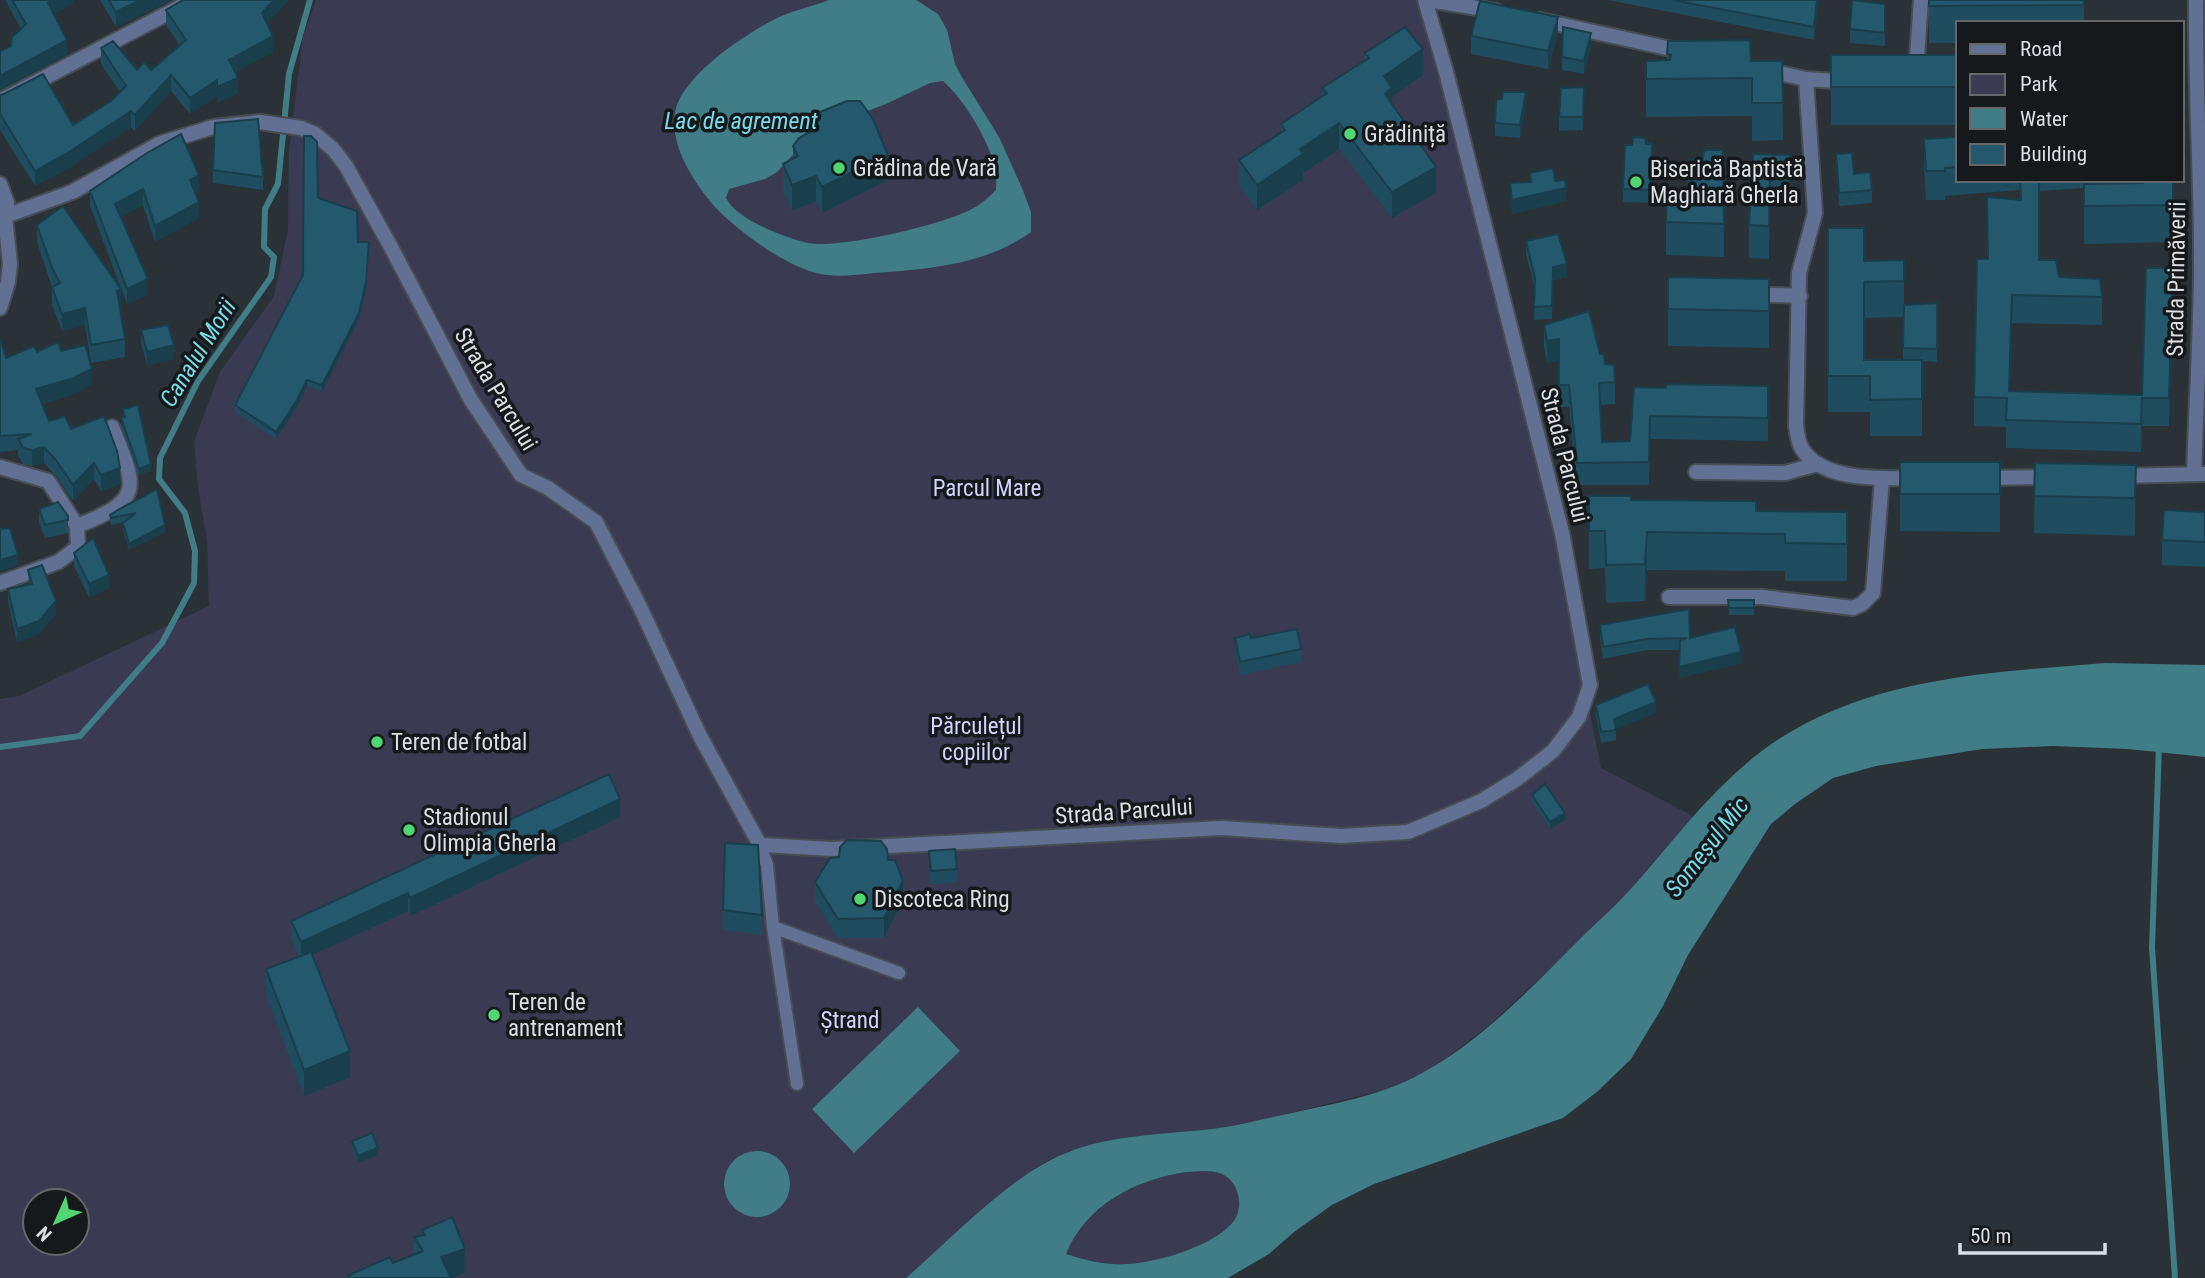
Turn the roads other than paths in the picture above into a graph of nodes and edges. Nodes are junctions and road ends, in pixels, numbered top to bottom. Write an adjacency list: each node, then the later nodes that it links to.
1 (193, 0): 11 (street)
2 (1427, 0): 5 (street); 31 (street, Strada Parcului)
3 (1921, 0): 10 (street)
4 (2196, 0): 8 (street, Strada Primăverii)
5 (1704, 57)
6 (1755, 68): 7 (street)
7 (1806, 79): 9 (street); 16 (street)
8 (2189, 81): 14 (street, Strada Primăverii)
9 (1870, 83)
10 (1916, 83)
11 (0, 101)
12 (0, 184): 13 (street)
13 (2, 216): 17 (street); 31 (street, Strada Parcului)
14 (2203, 220): 22 (street, Strada Primăverii)
15 (1733, 293): 16 (street)
16 (1800, 296): 19 (street)
17 (0, 309)
18 (112, 427): 28 (street)
19 (1818, 464): 21 (street); 25 (street)
20 (0, 467): 28 (street)
21 (1696, 472)
22 (2199, 474): 23 (street)
23 (2106, 476)
24 (2066, 477): 27 (street)
25 (1882, 478): 26 (street); 30 (street)
26 (1935, 478)
27 (1973, 478)
28 (78, 526): 29 (street)
29 (0, 583)
30 (1669, 597)
31 (760, 845): 32 (street)
32 (773, 927): 33 (street); 34 (street)
33 (900, 972)
34 (797, 1084)

